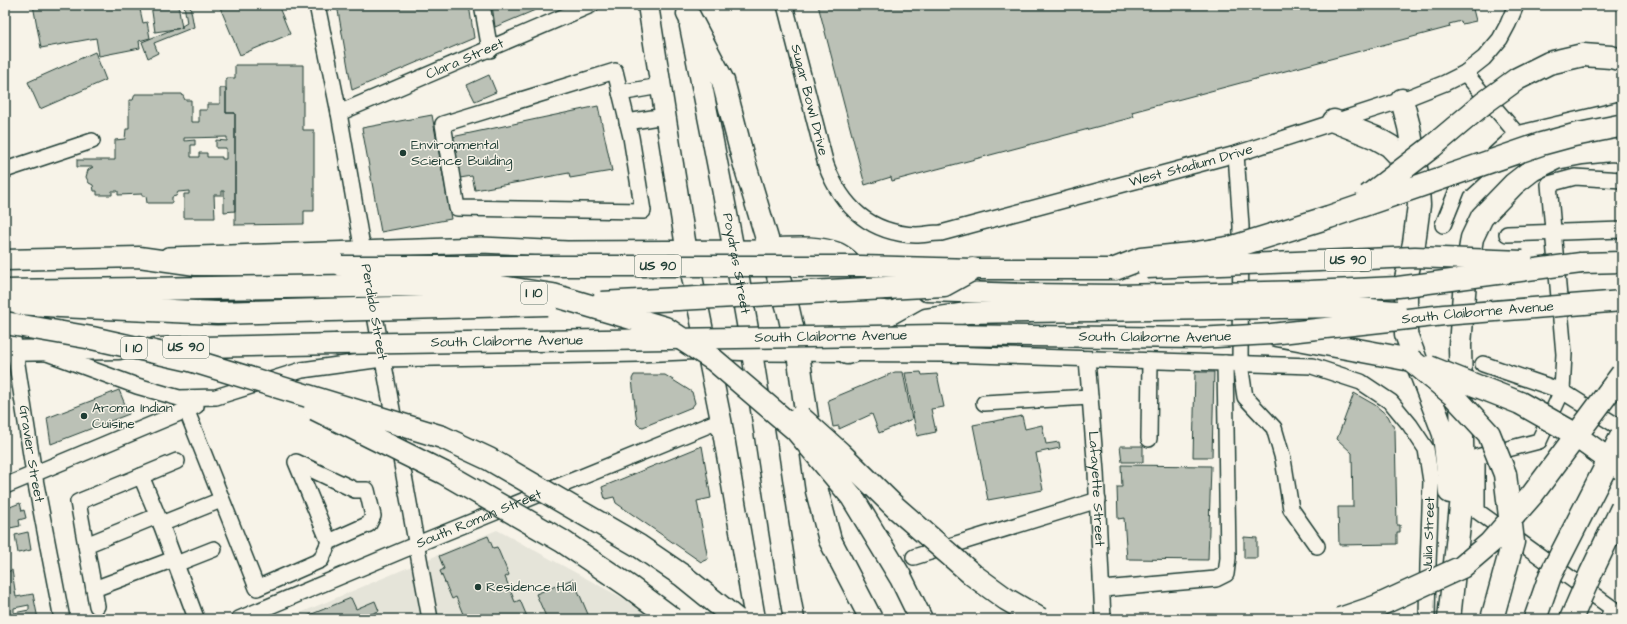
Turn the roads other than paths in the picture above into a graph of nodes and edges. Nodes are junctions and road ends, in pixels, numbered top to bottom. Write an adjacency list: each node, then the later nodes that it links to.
1 (317, 5): 15 (street, Perdido Street)
2 (482, 5): 8 (street)
3 (591, 5): 8 (street, Clara Street)
4 (648, 5): 11 (main road)
5 (785, 5): 27 (street, Sugar Bowl Drive)
6 (1516, 5): 10 (street, West Stadium Drive)
7 (687, 9): 34 (main road, Poydras Street); 35 (highway)
8 (490, 50): 15 (street, Clara Street)
9 (1622, 60): 28 (highway, bridge)
10 (1465, 73): 13 (street, West Stadium Drive); 20 (street)
11 (660, 86): 12 (street); 16 (main road)
12 (620, 93): 18 (street); 18 (street)
13 (1402, 100): 17 (street, West Stadium Drive); 25 (highway)
14 (1622, 110): 20 (street)
15 (339, 113): 36 (street, Perdido Street)
16 (664, 116): 18 (street); 33 (main road)
17 (1334, 121): 23 (street, West Stadium Drive); 25 (highway)
18 (627, 122)
19 (1622, 126): 28 (highway, bridge)
20 (1517, 134): 29 (street)
21 (92, 140): 24 (street)
22 (1622, 151): 94 (highway)
23 (1236, 154): 27 (street, West Stadium Drive); 61 (street)
24 (5, 171)
25 (1417, 174): 94 (highway)
26 (1622, 180): 31 (street)
27 (838, 192)
28 (1328, 217): 42 (highway, bridge)
29 (1443, 225)
30 (1622, 230): 31 (street)
31 (1552, 232): 32 (street); 65 (street)
32 (1507, 234)
33 (686, 247): 34 (street); 36 (street); 56 (main road)
34 (734, 248): 35 (street); 53 (main road, Poydras Street)
35 (770, 248): 47 (main road); 54 (highway)
36 (363, 249): 37 (street); 57 (street, Perdido Street)
37 (139, 257): 38 (main road, US 90); 41 (main road, US 90, bridge)
38 (5, 260)
39 (1622, 262): 40 (main road, US 90)
40 (1581, 263): 42 (main road, US 90, bridge); 47 (main road, bridge)
41 (973, 269): 42 (main road, US 90); 45 (highway, bridge)
42 (1115, 269)
43 (5, 287): 52 (street, Gravier Street)
44 (5, 291): 56 (highway, I 10, bridge)
45 (5, 301)
46 (1622, 301): 48 (main road, South Claiborne Avenue / US 90, bridge)
47 (1028, 303): 48 (main road, bridge); 55 (main road)
48 (1444, 315): 50 (main road, South Claiborne Avenue / US 90, bridge)
49 (5, 323): 64 (highway, I 10, bridge)
50 (1271, 334): 51 (main road, South Claiborne Avenue / US 90, bridge); 59 (highway, bridge)
51 (38, 350): 52 (main road, South Claiborne Avenue / US 90); 66 (street, South Claiborne Avenue)
52 (10, 351): 77 (street, Gravier Street)
53 (752, 353): 54 (street, South Claiborne Avenue); 56 (street, South Claiborne Avenue); 102 (main road, Poydras Street)
54 (798, 354): 55 (street, South Claiborne Avenue); 103 (highway)
55 (847, 354): 58 (street, South Claiborne Avenue)
56 (710, 356): 57 (street, South Claiborne Avenue); 70 (main road); 104 (highway, I 10, bridge); 105 (highway, bridge)
57 (382, 359): 66 (street, South Claiborne Avenue); 86 (street, Perdido Street)
58 (1087, 359): 60 (street, South Claiborne Avenue); 67 (street, Lafayette Street)
59 (1411, 360): 76 (highway, bridge); 109 (highway, bridge)
60 (1150, 361): 61 (street, South Claiborne Avenue); 73 (street)
61 (1233, 363): 74 (street, South Claiborne Avenue); 87 (street); 92 (street)
62 (1482, 364): 65 (street)
63 (1622, 374): 107 (highway, bridge)
64 (260, 382): 99 (highway, I 10, bridge); 100 (highway, bridge)
65 (1562, 391): 71 (street); 112 (street)
66 (216, 397): 69 (street)
67 (1090, 397): 68 (street); 81 (street, Lafayette Street)
68 (984, 403)
69 (186, 410): 77 (street); 80 (street)
70 (721, 420): 86 (street, South Roman Street); 101 (main road)
71 (1622, 429)
72 (1622, 435): 110 (highway, bridge)
73 (1149, 439)
74 (1426, 449): 108 (street, Julia Street)
75 (177, 461): 78 (street)
76 (1622, 469)
77 (34, 474): 79 (street); 96 (street, Gravier Street)
78 (141, 476): 83 (street); 85 (street)
79 (5, 486)
80 (221, 500): 83 (street); 84 (street)
81 (1098, 500): 89 (street); 92 (street, Lafayette Street)
82 (1622, 508): 111 (highway, bridge)
83 (159, 520): 85 (street); 90 (street)
84 (329, 542): 84 (street)
85 (86, 545): 91 (street)
86 (415, 545): 97 (street, South Roman Street); 98 (street, Perdido Street)
87 (1317, 546)
88 (214, 549): 90 (street)
89 (914, 557)
90 (175, 561): 91 (street); 95 (street)
91 (94, 589): 93 (street)
92 (1103, 589): 106 (street, Lafayette Street)
93 (97, 606)
94 (1450, 611)
95 (196, 618)
96 (62, 619)
97 (239, 619)
98 (430, 619)
99 (673, 619)
100 (736, 619)
101 (755, 619)
102 (794, 619)
103 (871, 619)
104 (921, 619)
105 (1040, 619)
106 (1103, 619)
107 (1340, 619)
108 (1427, 619)
109 (1492, 619)
110 (1535, 619)
111 (1571, 619)
112 (1608, 619)

